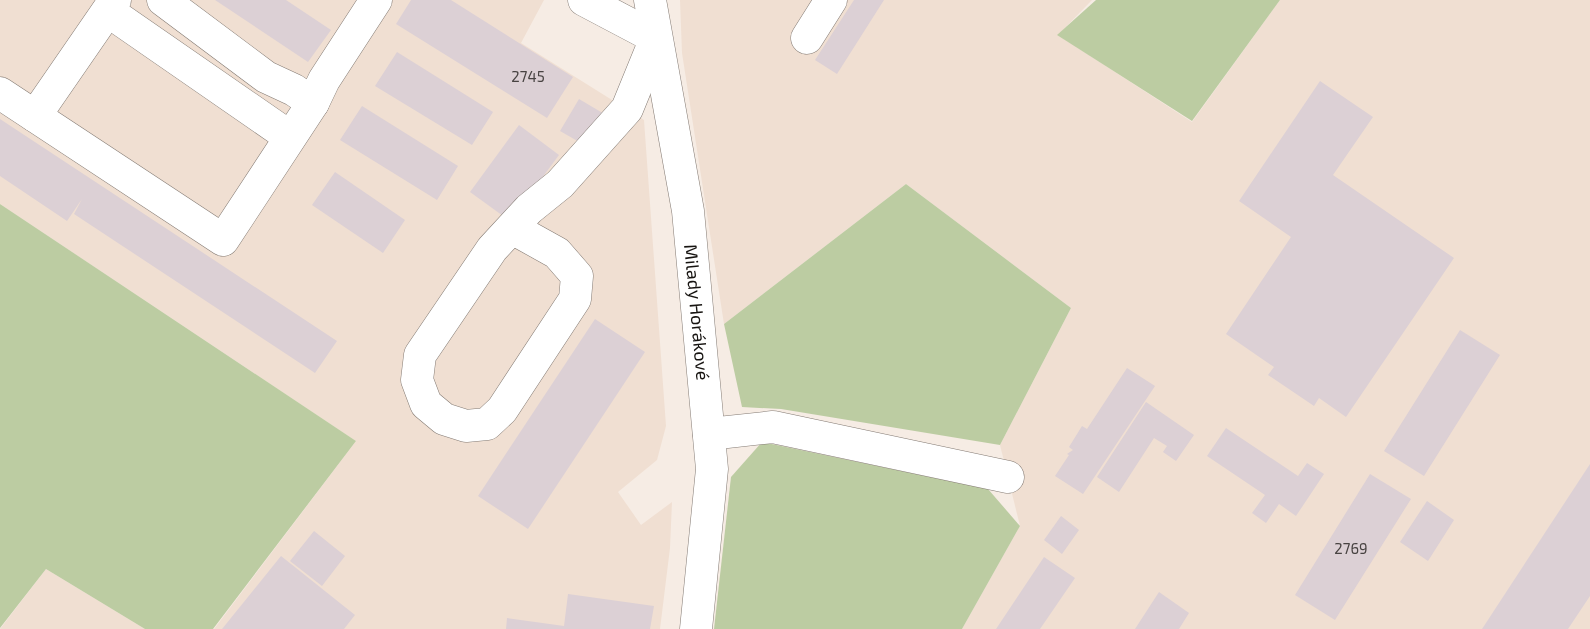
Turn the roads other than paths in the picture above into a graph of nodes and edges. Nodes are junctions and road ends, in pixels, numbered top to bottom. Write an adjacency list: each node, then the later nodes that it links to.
1 (163, 0): 10 (street)
2 (376, 0): 10 (street)
3 (584, 0): 7 (street)
4 (650, 0): 7 (street, Milady Horákové)
5 (831, 0): 8 (street)
6 (111, 5): 11 (street); 12 (street)
7 (656, 38): 13 (street); 14 (street, Milady Horákové)
8 (807, 38)
9 (0, 93): 11 (street)
10 (313, 103): 12 (street)
11 (35, 116): 12 (street)
12 (290, 137)
13 (512, 228): 13 (street)
14 (709, 434): 15 (street); 16 (street, Milady Horákové)
15 (1008, 477)
16 (696, 629)

